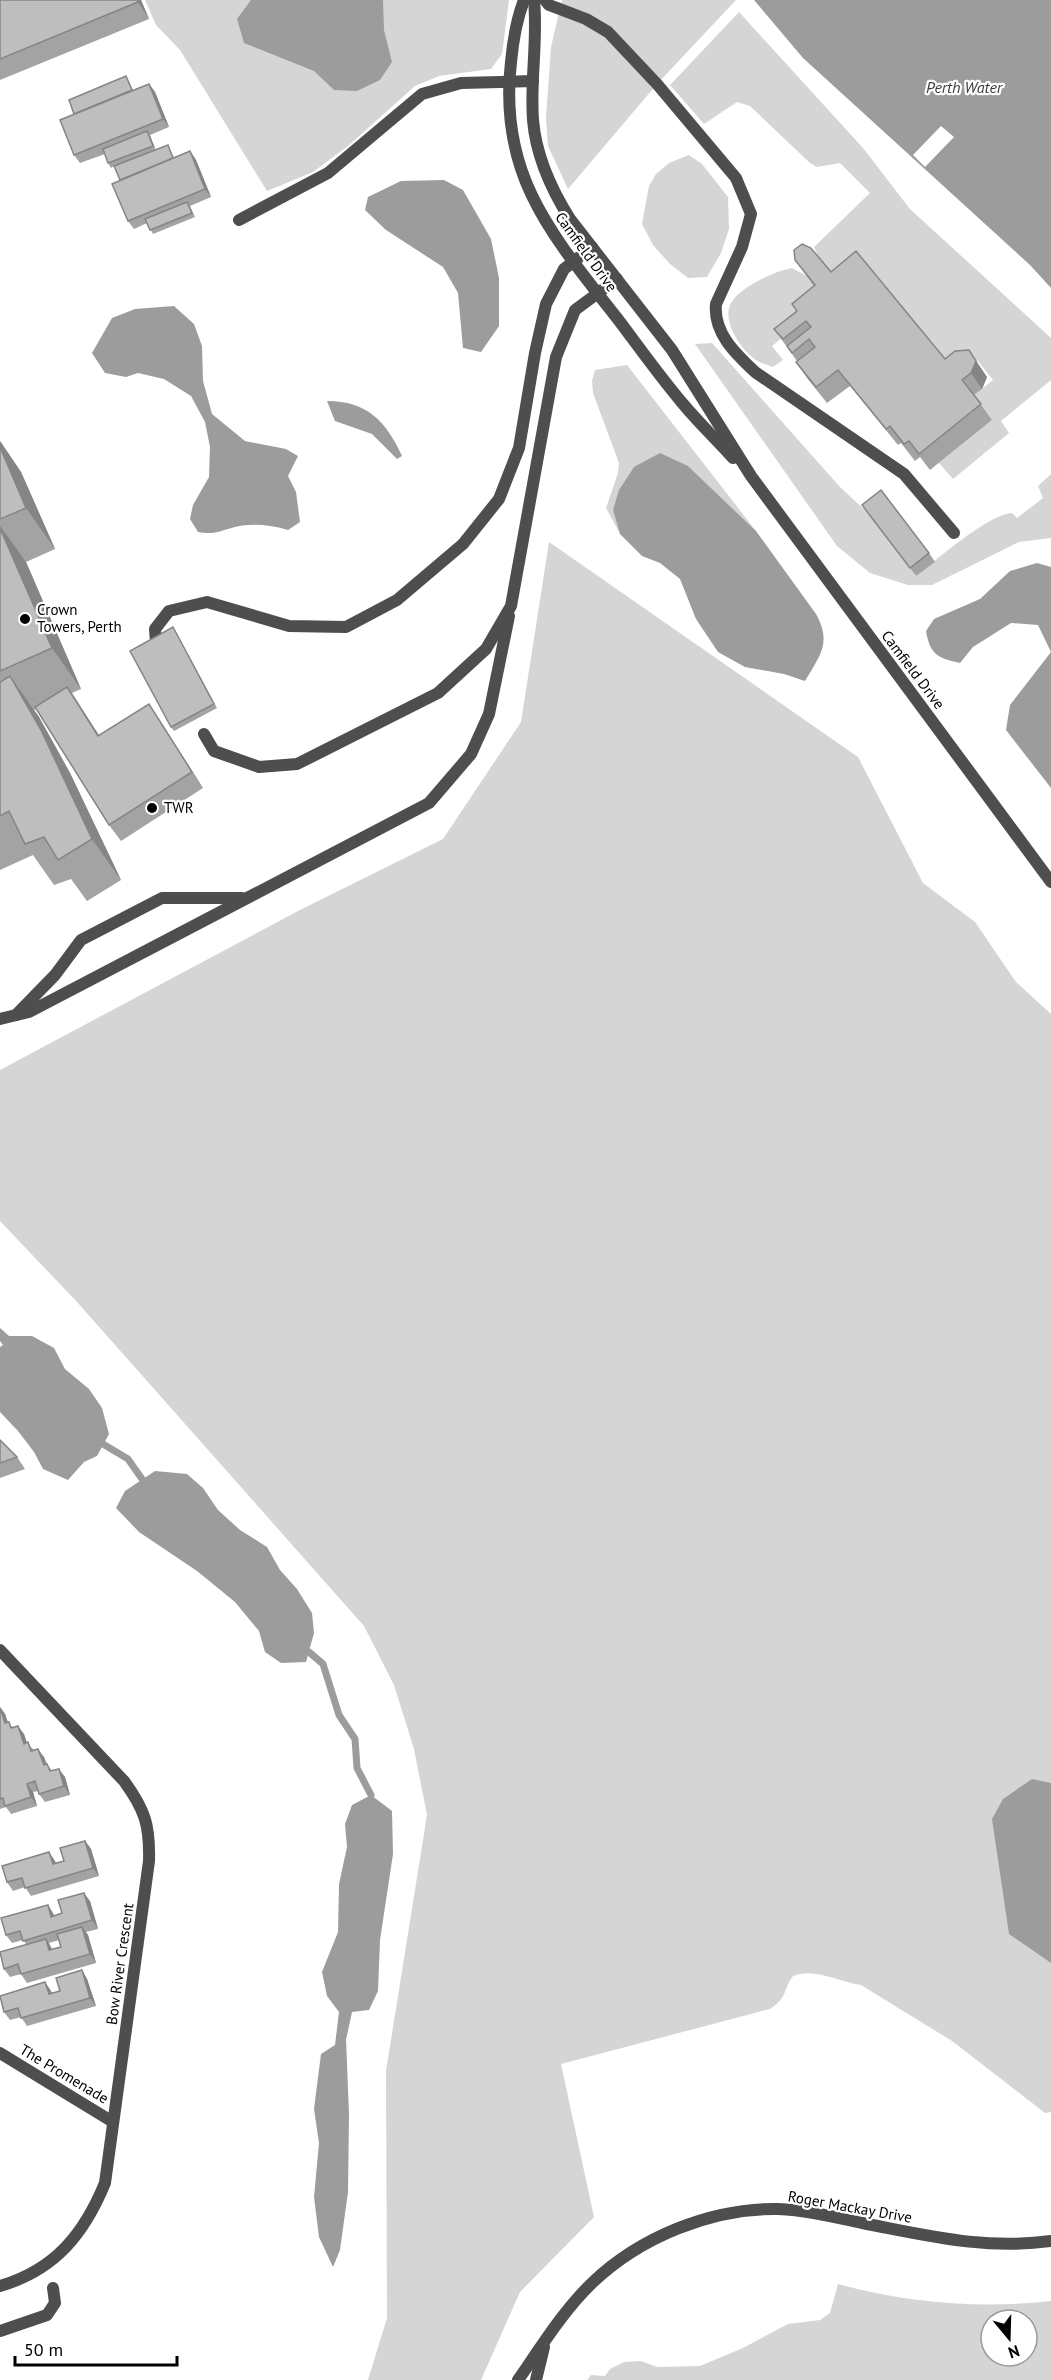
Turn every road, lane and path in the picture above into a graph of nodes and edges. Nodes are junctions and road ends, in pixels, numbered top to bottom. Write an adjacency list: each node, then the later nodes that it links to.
1 (524, 0): 4 (street, Camfield Drive)
2 (534, 0): 5 (street, Camfield Drive)
3 (545, 0): 12 (street)
4 (509, 81): 5 (street); 6 (street); 8 (street, Camfield Drive)
5 (533, 81): 7 (street, Camfield Drive)
6 (239, 220)
7 (592, 247): 8 (street); 9 (street, Camfield Drive)
8 (573, 262): 10 (street, Camfield Drive); 14 (street)
9 (617, 279): 10 (street); 11 (street, Camfield Drive)
10 (597, 293): 11 (street, Camfield Drive); 13 (street)
11 (751, 476): 16 (street, Camfield Drive)
12 (954, 533)
13 (511, 606): 15 (street); 17 (street)
14 (156, 642)
15 (204, 734)
16 (1051, 882)
17 (246, 898): 18 (street); 18 (street)
18 (15, 1015): 19 (street)
19 (0, 1019)
20 (0, 1650): 22 (street, Bow River Crescent)
21 (0, 2053): 22 (street, The Promenade)
22 (113, 2122): 24 (street, Bow River Crescent)
23 (1051, 2241): 27 (street, Roger Mackay Drive)
24 (0, 2286)
25 (53, 2288): 26 (street)
26 (0, 2331)
27 (546, 2340): 28 (street, Roger Mackay Drive); 29 (street, Roger Mackay Drive)
28 (518, 2380)
29 (536, 2380)

